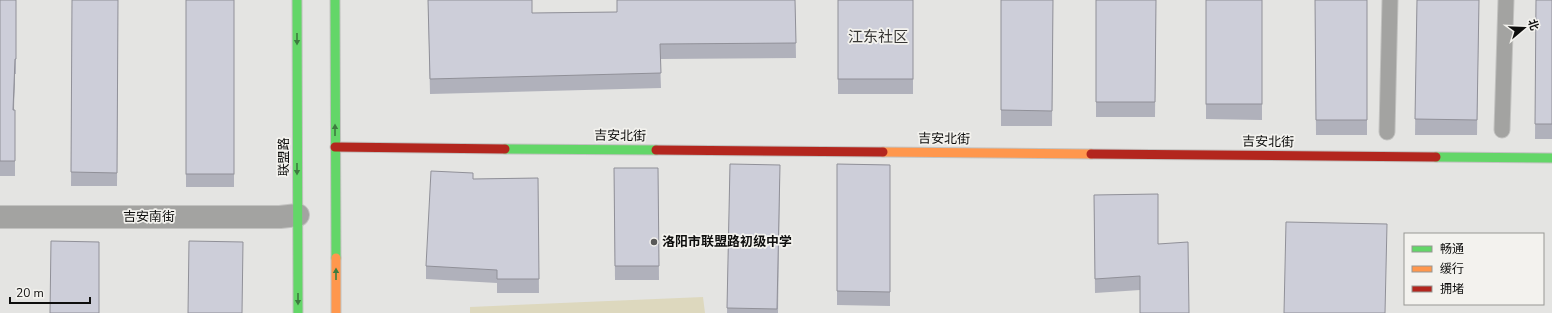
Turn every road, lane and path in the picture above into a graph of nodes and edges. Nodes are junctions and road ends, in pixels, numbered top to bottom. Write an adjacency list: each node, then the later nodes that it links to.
1 (297, 0): 9 (street, 联盟路, one-way to 9)
2 (335, 0): 7 (street, one-way to 2)
3 (1390, 0): 6 (lane)
4 (1506, 0): 5 (lane)
5 (1502, 130)
6 (1388, 132)
7 (335, 147): 8 (street, 吉安北街); 12 (street, one-way to 7)
8 (1552, 158)
9 (298, 214): 10 (street, 吉安南街); 11 (street, 联盟路, one-way to 11)
10 (0, 217)
11 (298, 313)
12 (336, 313)

